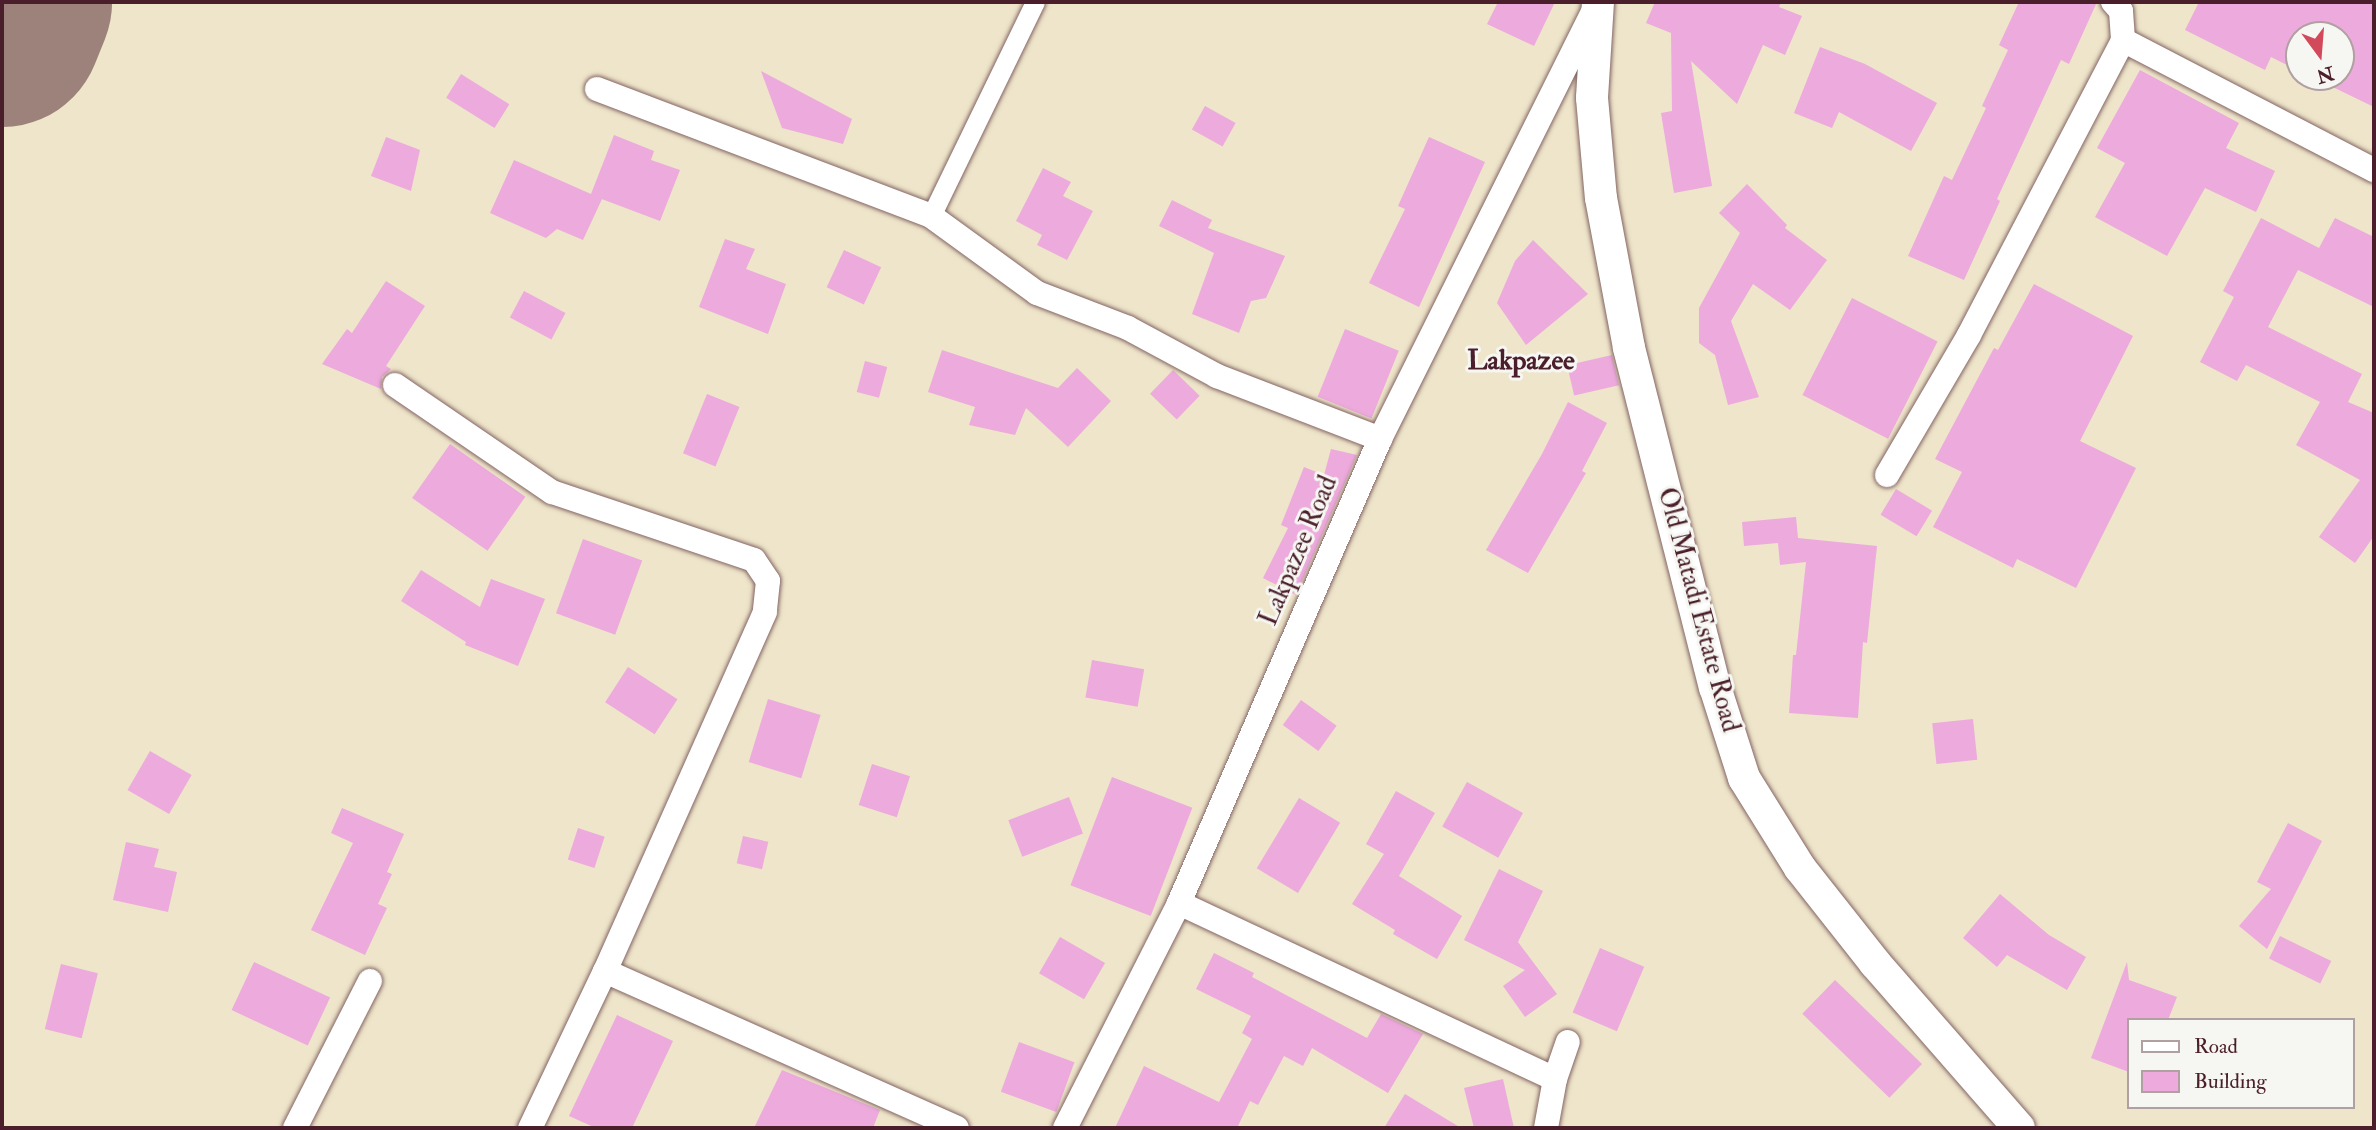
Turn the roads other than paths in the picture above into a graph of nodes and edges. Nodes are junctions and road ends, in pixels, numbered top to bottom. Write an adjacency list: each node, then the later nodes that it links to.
1 (1035, 2): 7 (street)
2 (1598, 2): 9 (street, Lakpazee Road); 21 (street, Old Matadi Estate Road)
3 (2113, 2): 4 (street)
4 (2123, 40): 6 (street); 10 (street)
5 (597, 89): 7 (street)
6 (2374, 170)
7 (931, 216): 9 (street)
8 (395, 385): 12 (street)
9 (1380, 439): 11 (street, Lakpazee Road)
10 (1887, 475)
11 (1179, 903): 15 (street); 19 (street, Lakpazee Road)
12 (605, 971): 17 (street); 18 (street)
13 (370, 981): 16 (street)
14 (1568, 1042): 15 (street)
15 (1555, 1079): 20 (street)
16 (295, 1128)
17 (530, 1128)
18 (957, 1128)
19 (1065, 1128)
20 (1546, 1128)
21 (2019, 1128)

